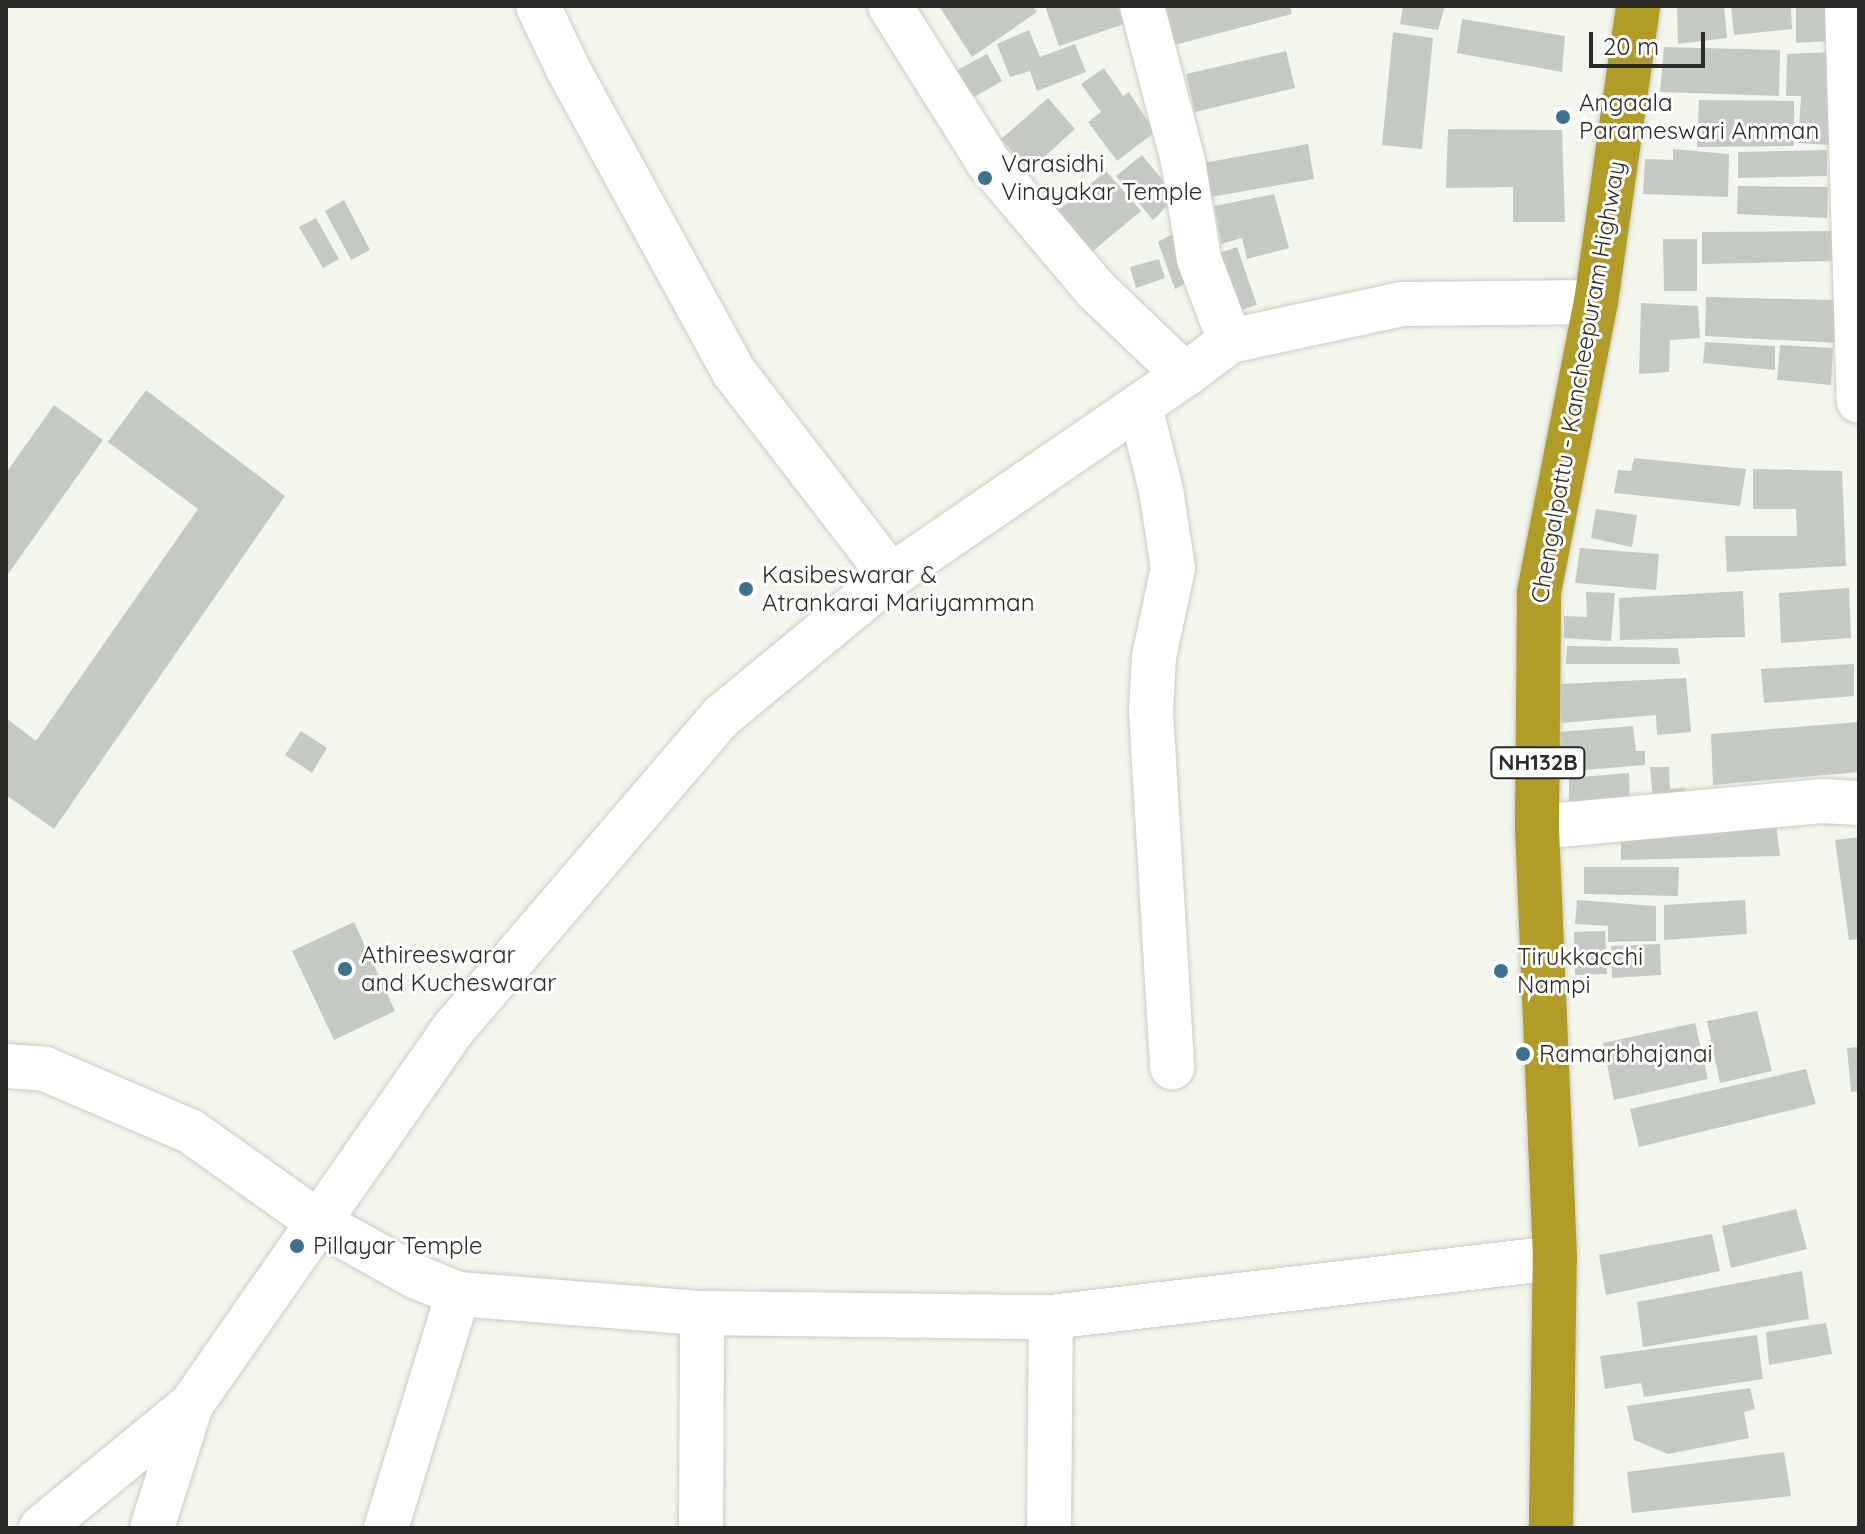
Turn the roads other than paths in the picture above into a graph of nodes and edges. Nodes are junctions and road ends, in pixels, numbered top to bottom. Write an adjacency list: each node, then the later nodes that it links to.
1 (538, 6): 11 (street)
2 (890, 6): 8 (street)
3 (1142, 6): 7 (street)
4 (1638, 6): 6 (highway, Chengalpattu - Kancheepuram Highway / NH132B)
5 (1847, 6): 9 (street)
6 (1596, 302): 7 (street); 13 (highway, Chengalpattu - Kancheepuram Highway / NH132B)
7 (1230, 341): 8 (street)
8 (1185, 375): 10 (street)
9 (1859, 401)
10 (1140, 406): 11 (street); 15 (street)
11 (891, 576): 16 (street)
12 (1859, 803): 13 (street)
13 (1537, 827): 17 (highway, Chengalpattu - Kancheepuram Highway / NH132B)
14 (6, 1066): 16 (street)
15 (1172, 1067)
16 (318, 1222): 18 (street); 21 (street)
17 (1555, 1258): 20 (street); 27 (highway, Chengalpattu - Kancheepuram Highway / NH132B)
18 (458, 1294): 19 (street); 24 (street)
19 (702, 1313): 20 (street); 25 (street)
20 (1051, 1317): 26 (street)
21 (191, 1405): 22 (street); 23 (street)
22 (41, 1528)
23 (152, 1528)
24 (386, 1528)
25 (701, 1528)
26 (1049, 1528)
27 (1551, 1528)

